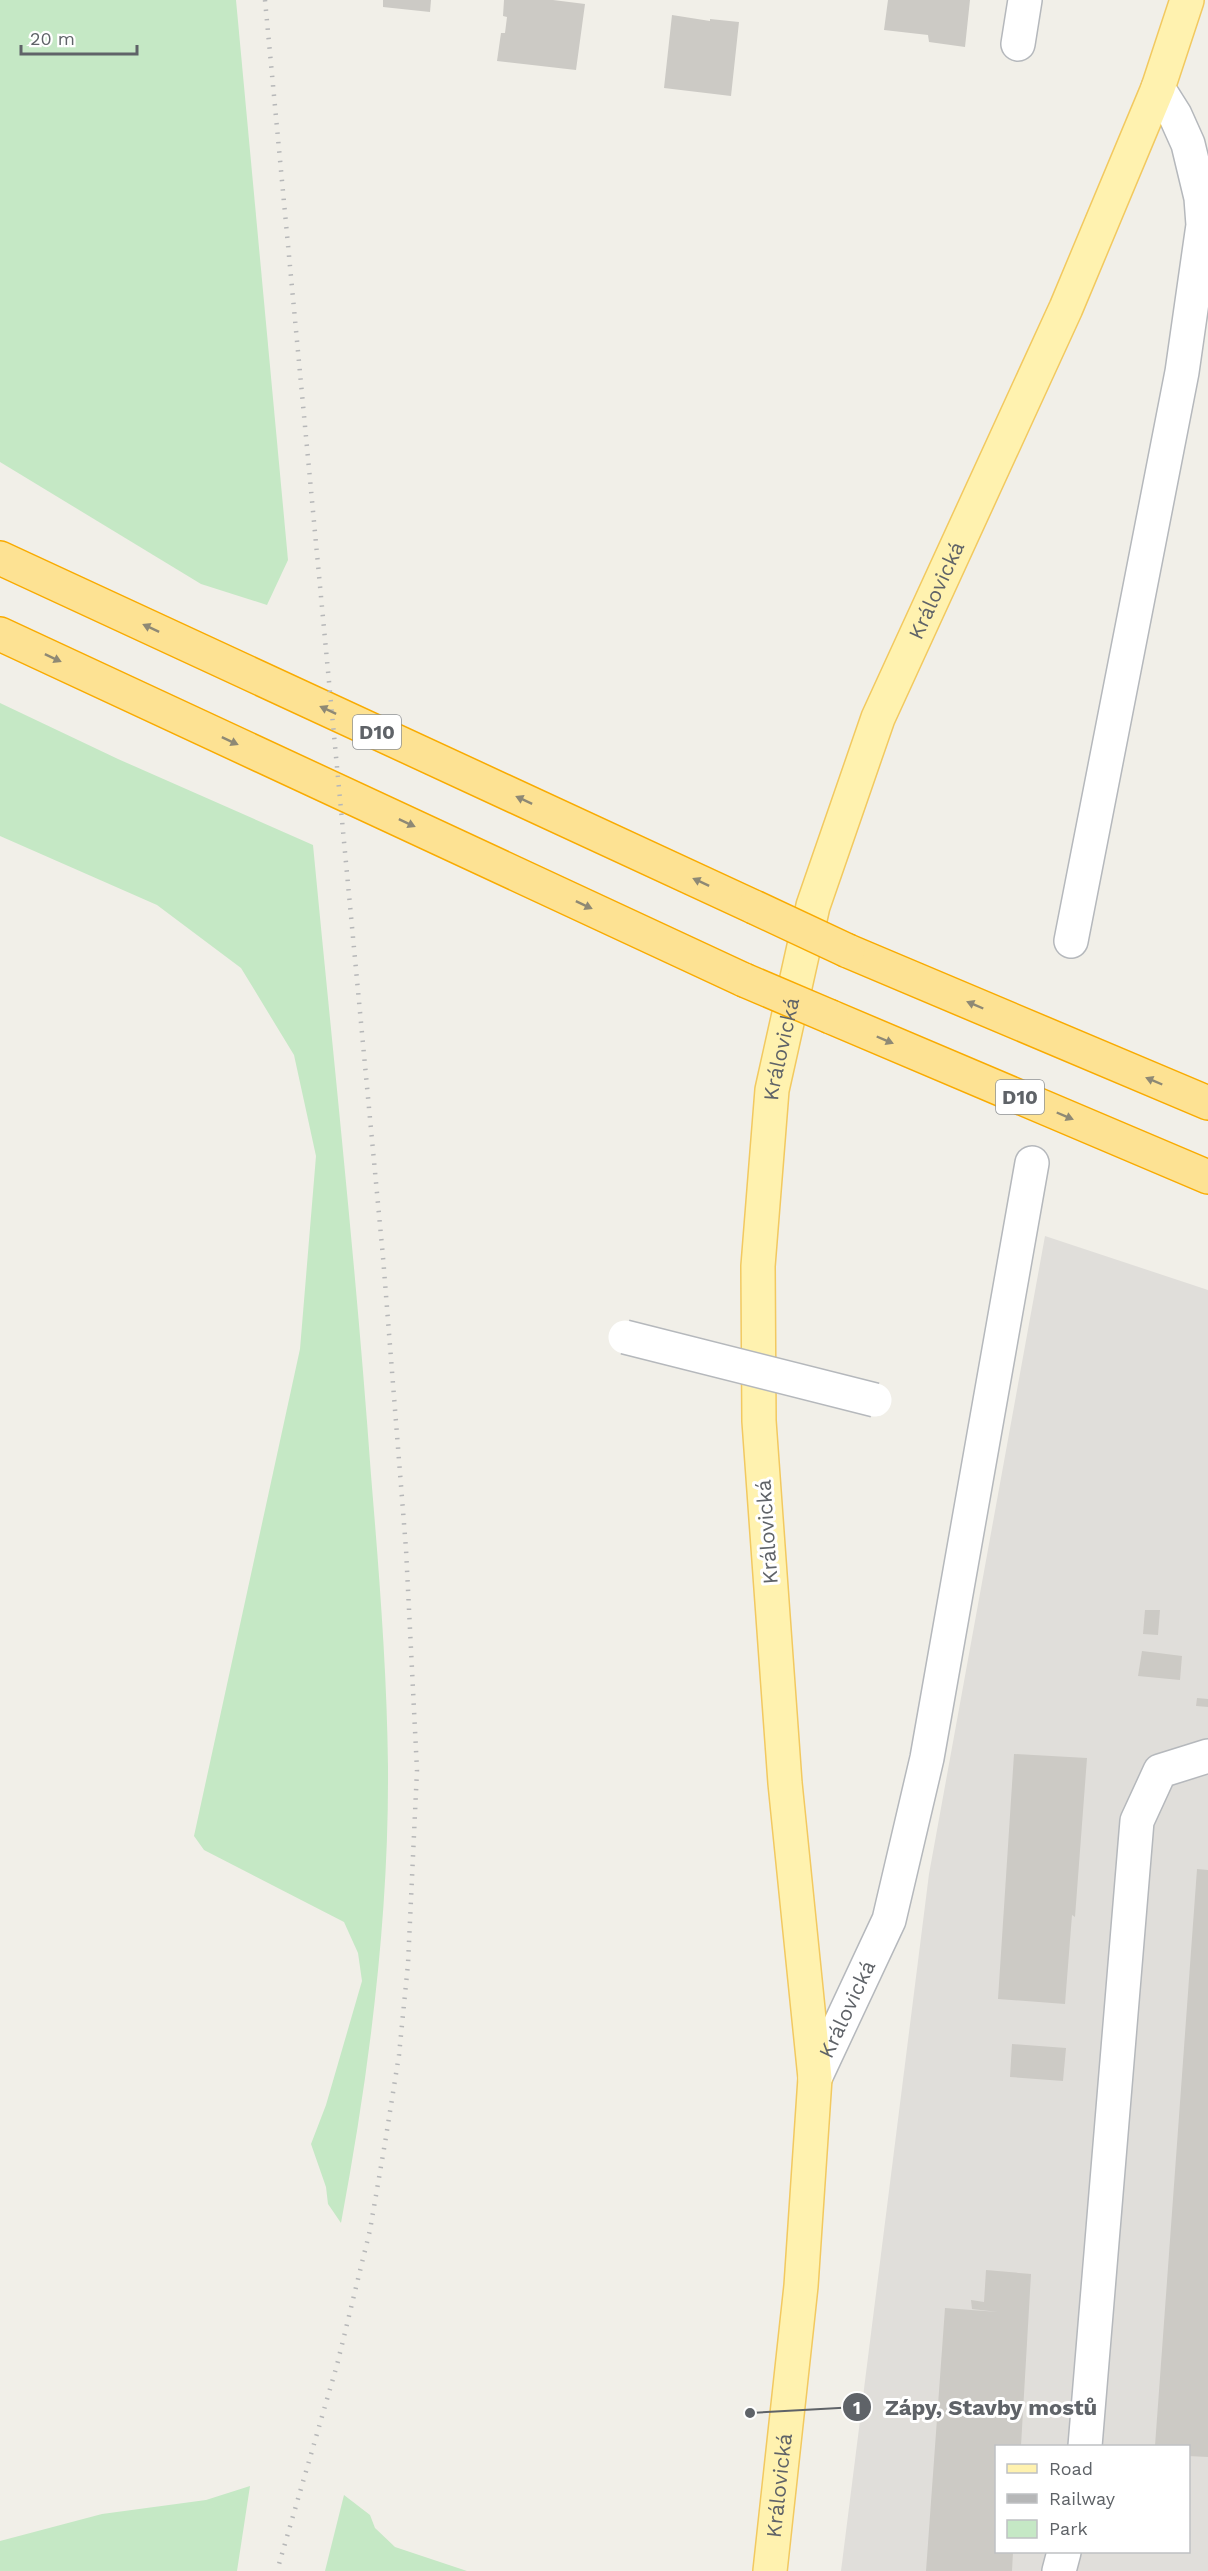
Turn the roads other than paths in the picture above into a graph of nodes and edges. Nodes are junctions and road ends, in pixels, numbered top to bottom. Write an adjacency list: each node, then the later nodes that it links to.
1 (1025, 0): 3 (street)
2 (1187, 0): 4 (main road, Královická)
3 (1018, 44)
4 (1158, 88): 7 (street); 14 (main road, Královická)
5 (0, 558): 8 (highway, D10, one-way to 5, bridge)
6 (0, 634): 10 (highway, D10, one-way to 10, bridge)
7 (1071, 941)
8 (1208, 1103)
9 (1032, 1163): 14 (street, Královická)
10 (1208, 1177)
11 (625, 1337): 12 (street, bridge)
12 (875, 1400)
13 (1208, 1756): 15 (street)
14 (814, 2078): 17 (main road, Královická)
15 (1085, 2445)
16 (1064, 2553): 18 (street)
17 (770, 2571)
18 (1059, 2571)

